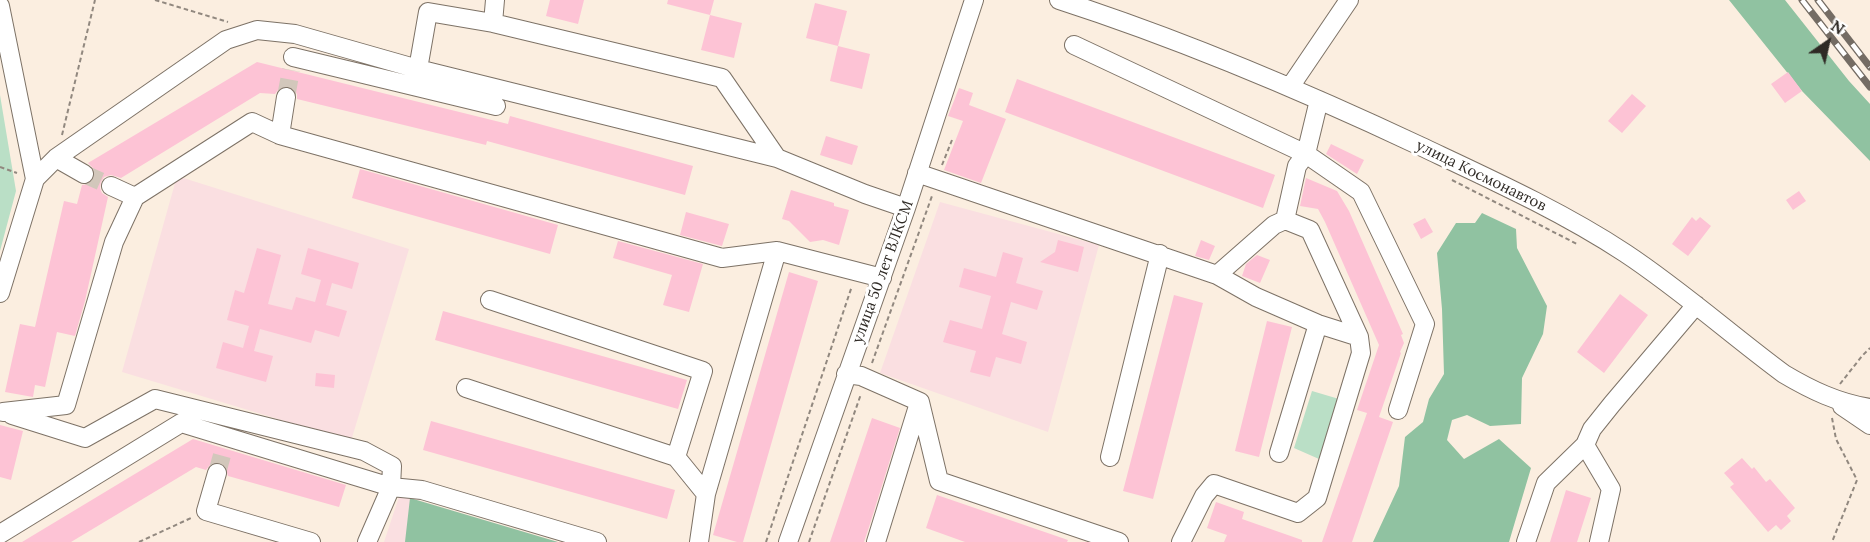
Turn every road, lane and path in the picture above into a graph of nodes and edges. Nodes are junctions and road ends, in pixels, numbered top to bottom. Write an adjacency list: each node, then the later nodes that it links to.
1 (95, 0): 20 (path)
2 (154, 0): 8 (path)
3 (495, 0): 9 (street)
4 (974, 0): 22 (street, улица 50 лет ВЛКСМ)
5 (1059, 0): 13 (street, улица Космонавтов)
6 (1350, 0): 13 (street)
7 (0, 6): 25 (street)
8 (231, 23)
9 (493, 23): 12 (street); 21 (street)
10 (295, 34): 12 (street); 16 (street); 20 (street)
11 (1074, 45): 19 (street)
12 (418, 69): 21 (street)
13 (1290, 87): 15 (street, улица Космонавтов)
14 (286, 96): 17 (street)
15 (1319, 100): 19 (street); 39 (street, улица Космонавтов)
16 (496, 106)
17 (280, 135): 28 (street); 32 (street)
18 (952, 140): 26 (path)
19 (1306, 154): 30 (street); 50 (street)
20 (56, 158): 23 (street); 25 (street)
21 (777, 158): 29 (street)
22 (917, 173): 26 (street); 29 (street, улица 50 лет ВЛКСМ)
23 (84, 174)
24 (1444, 176): 31 (path)
25 (35, 179): 37 (street)
26 (938, 179): 33 (street); 44 (path)
27 (111, 186): 28 (street)
28 (135, 197): 49 (street)
29 (906, 208): 36 (street, улица 50 лет ВЛКСМ)
30 (1285, 220): 35 (street); 41 (street)
31 (1579, 245)
32 (777, 252): 34 (street); 60 (street)
33 (1160, 254): 35 (street); 57 (street)
34 (857, 271): 36 (street); 68 (path)
35 (1217, 275): 40 (street)
36 (882, 278): 43 (street, улица 50 лет ВЛКСМ)
37 (0, 292)
38 (490, 300): 56 (street)
39 (1696, 305): 46 (street, улица Космонавтов); 54 (street)
40 (1318, 324): 41 (street); 55 (street)
41 (1359, 337): 73 (street)
42 (1870, 348): 46 (path)
43 (846, 374): 44 (street); 69 (street, улица 50 лет ВЛКСМ)
44 (867, 379): 47 (street); 70 (path)
45 (466, 388): 56 (street)
46 (1833, 400): 48 (street, улица Космонавтов); 52 (street); 76 (path)
47 (920, 402): 71 (street); 72 (street)
48 (1870, 408)
49 (2, 410): 51 (street)
50 (1398, 410)
51 (233, 418): 53 (street); 59 (street)
52 (1870, 425)
53 (225, 442): 59 (street); 62 (street)
54 (1585, 445): 74 (street); 75 (street)
55 (1279, 453)
56 (676, 457): 60 (street)
57 (1110, 458)
58 (217, 473): 61 (street)
59 (392, 487): 65 (street); 66 (street)
60 (706, 494): 67 (street)
61 (206, 511): 63 (path); 64 (street)
62 (0, 534)
63 (139, 542)
64 (311, 542)
65 (367, 542)
66 (597, 542)
67 (699, 542)
68 (766, 542)
69 (788, 542)
70 (809, 542)
71 (876, 542)
72 (1119, 542)
73 (1180, 542)
74 (1526, 542)
75 (1599, 542)
76 (1832, 542)

